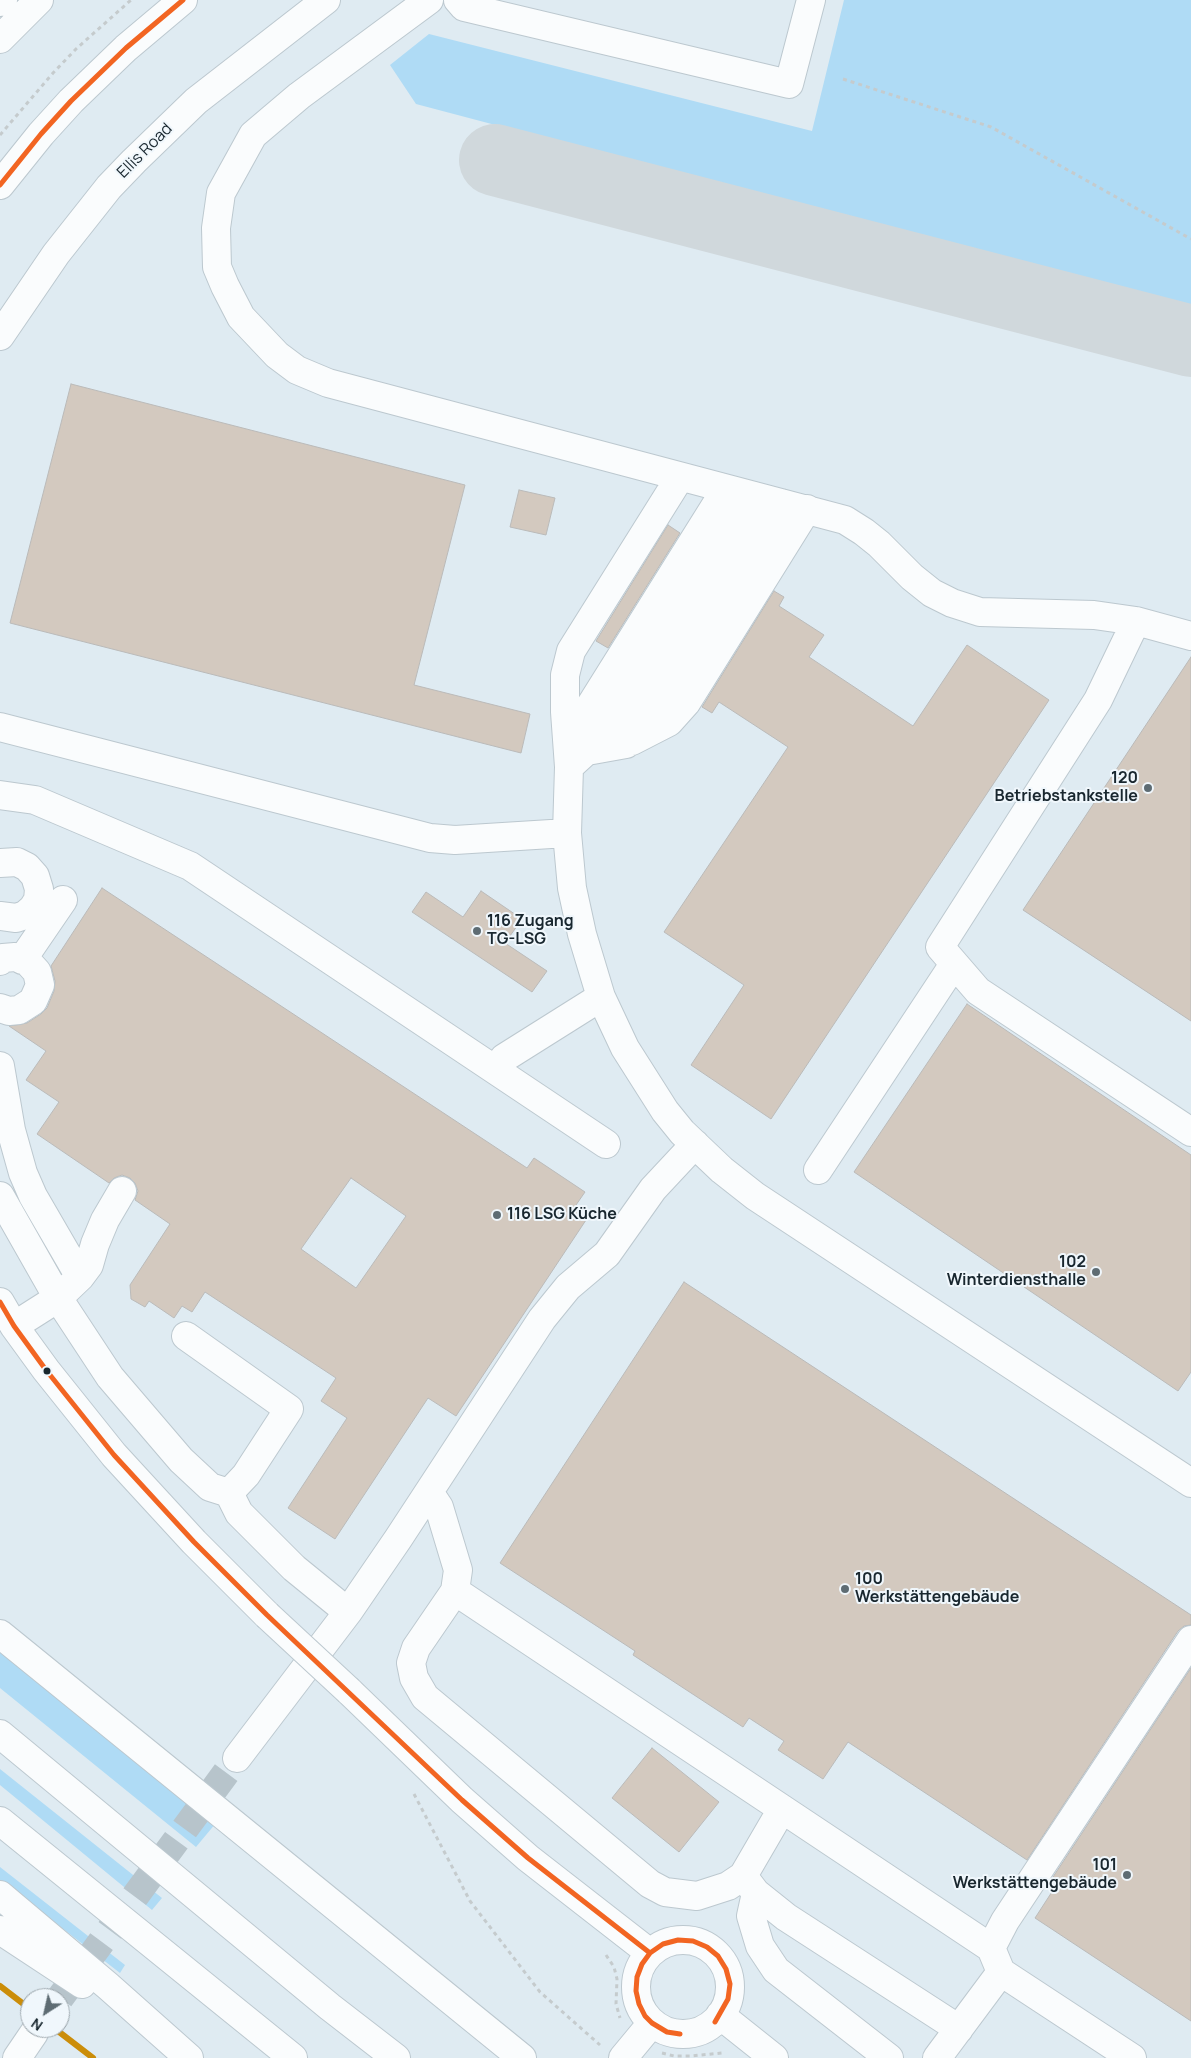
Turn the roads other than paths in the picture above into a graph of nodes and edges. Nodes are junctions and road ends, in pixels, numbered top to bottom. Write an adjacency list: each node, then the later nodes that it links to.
1 (39, 0): 7 (main road)
2 (183, 0): 8 (main road)
3 (326, 0): 9 (main road, Ellis Road)
4 (429, 0): 10 (main road)
5 (458, 0): 6 (main road)
6 (811, 0)
7 (0, 40)
8 (0, 185)
9 (0, 336)
10 (680, 477): 11 (main road); 17 (main road)
11 (726, 489): 12 (main road); 17 (main road)
12 (754, 496): 13 (main road); 17 (main road)
13 (794, 506): 14 (main road); 17 (main road)
14 (1136, 621): 15 (main road); 24 (main road)
15 (1191, 636)
16 (0, 727): 19 (main road)
17 (578, 759): 19 (main road)
18 (0, 795): 28 (main road)
19 (568, 833): 25 (main road)
20 (0, 864): 22 (main road)
21 (63, 900): 23 (main road)
22 (0, 916)
23 (6, 959): 26 (main road)
24 (954, 964): 29 (main road); 32 (main road)
25 (601, 996): 28 (main road); 31 (main road)
26 (0, 1008)
27 (0, 1066): 35 (main road)
28 (496, 1070): 30 (main road)
29 (1191, 1132)
30 (606, 1144)
31 (695, 1144): 40 (main road); 41 (main road)
32 (818, 1170)
33 (122, 1192): 35 (main road)
34 (0, 1196): 36 (main road)
35 (80, 1277): 36 (main road)
36 (58, 1298): 38 (main road); 42 (main road)
37 (0, 1302): 38 (main road)
38 (14, 1326): 54 (main road, bridge)
39 (186, 1336): 42 (main road)
40 (1191, 1482)
41 (429, 1492): 43 (main road); 44 (main road)
42 (229, 1494): 44 (main road)
43 (456, 1591): 49 (main road); 51 (main road)
44 (348, 1612): 48 (main road)
45 (0, 1634): 65 (main road)
46 (1191, 1640): 55 (main road)
47 (0, 1734): 64 (main road)
48 (238, 1758)
49 (782, 1809): 51 (main road); 55 (main road)
50 (0, 1821): 63 (main road)
51 (749, 1884): 57 (main road); 67 (main road)
52 (0, 1895): 59 (main road)
53 (0, 1930): 59 (main road)
54 (650, 1953): 56 (main road); 60 (main road)
55 (996, 1960): 57 (main road); 69 (main road)
56 (720, 2015): 60 (main road); 66 (main road)
57 (959, 2029): 68 (main road)
58 (31, 2038): 61 (main road)
59 (167, 2039): 62 (main road)
60 (628, 2042)
61 (17, 2058)
62 (189, 2058)
63 (293, 2058)
64 (396, 2058)
65 (522, 2058)
66 (774, 2058)
67 (889, 2058)
68 (937, 2058)
69 (1132, 2058)

